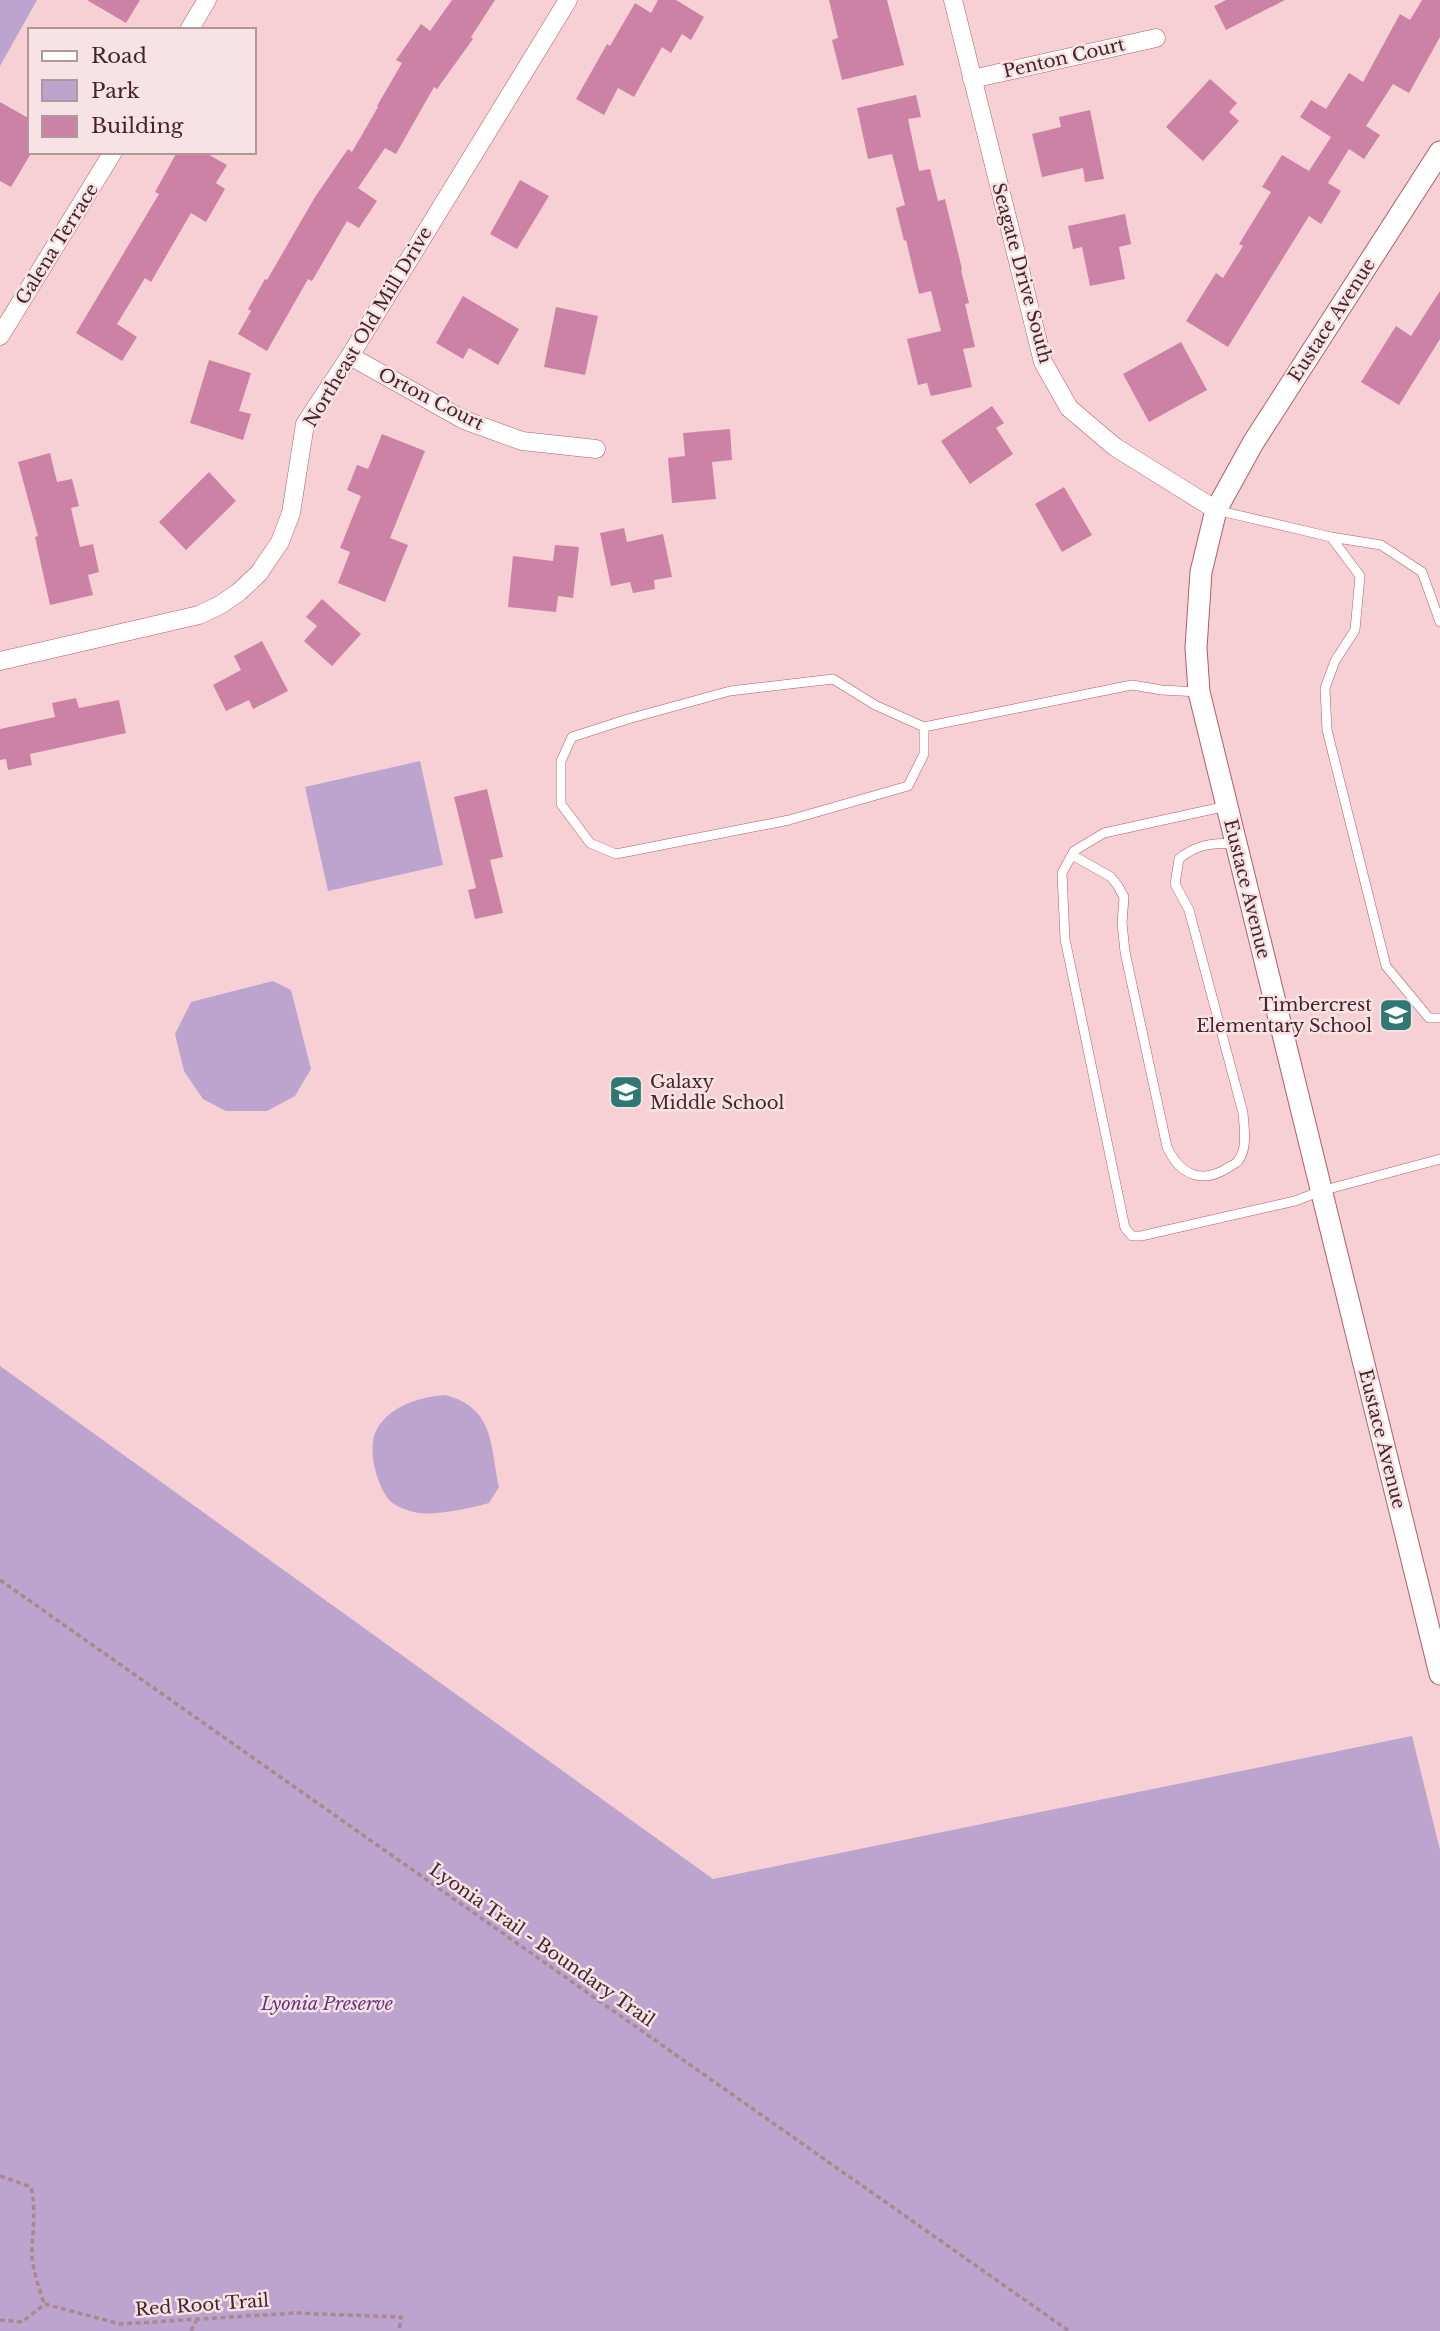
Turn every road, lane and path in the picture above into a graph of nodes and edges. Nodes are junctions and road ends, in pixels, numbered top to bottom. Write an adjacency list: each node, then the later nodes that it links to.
1 (207, 0): 4 (street)
2 (568, 0): 10 (street, Northeast Old Mill Drive)
3 (953, 0): 6 (street, Seagate Drive South)
4 (190, 28)
5 (1156, 38): 6 (street, Penton Court)
6 (972, 79): 12 (street, Seagate Drive South)
7 (1440, 152): 12 (street, Eustace Avenue)
8 (112, 154): 9 (street, Galena Terrace)
9 (0, 336)
10 (350, 356): 11 (street, Orton Court); 15 (street, Northeast Old Mill Drive)
11 (596, 449)
12 (1216, 510): 13 (lane); 16 (street, Eustace Avenue)
13 (1331, 537): 14 (lane); 21 (lane)
14 (1440, 622)
15 (0, 661)
16 (1199, 692): 17 (lane); 18 (street, Eustace Avenue)
17 (924, 727): 17 (lane)
18 (1227, 806): 19 (street, Eustace Avenue); 20 (lane)
19 (1236, 844): 20 (lane); 23 (street, Eustace Avenue)
20 (1072, 855): 23 (lane)
21 (1440, 1018)
22 (1440, 1159): 23 (lane)
23 (1321, 1191): 25 (street, Eustace Avenue)
24 (0, 1580): 32 (path, Lyonia Trail - Boundary Trail)
25 (1440, 1674)
26 (0, 2176): 27 (path)
27 (45, 2305): 28 (path, Red Root Trail); 29 (path)
28 (198, 2317): 30 (path); 31 (path, Red Root Trail)
29 (0, 2320)
30 (191, 2331)
31 (399, 2331)
32 (1069, 2331)

